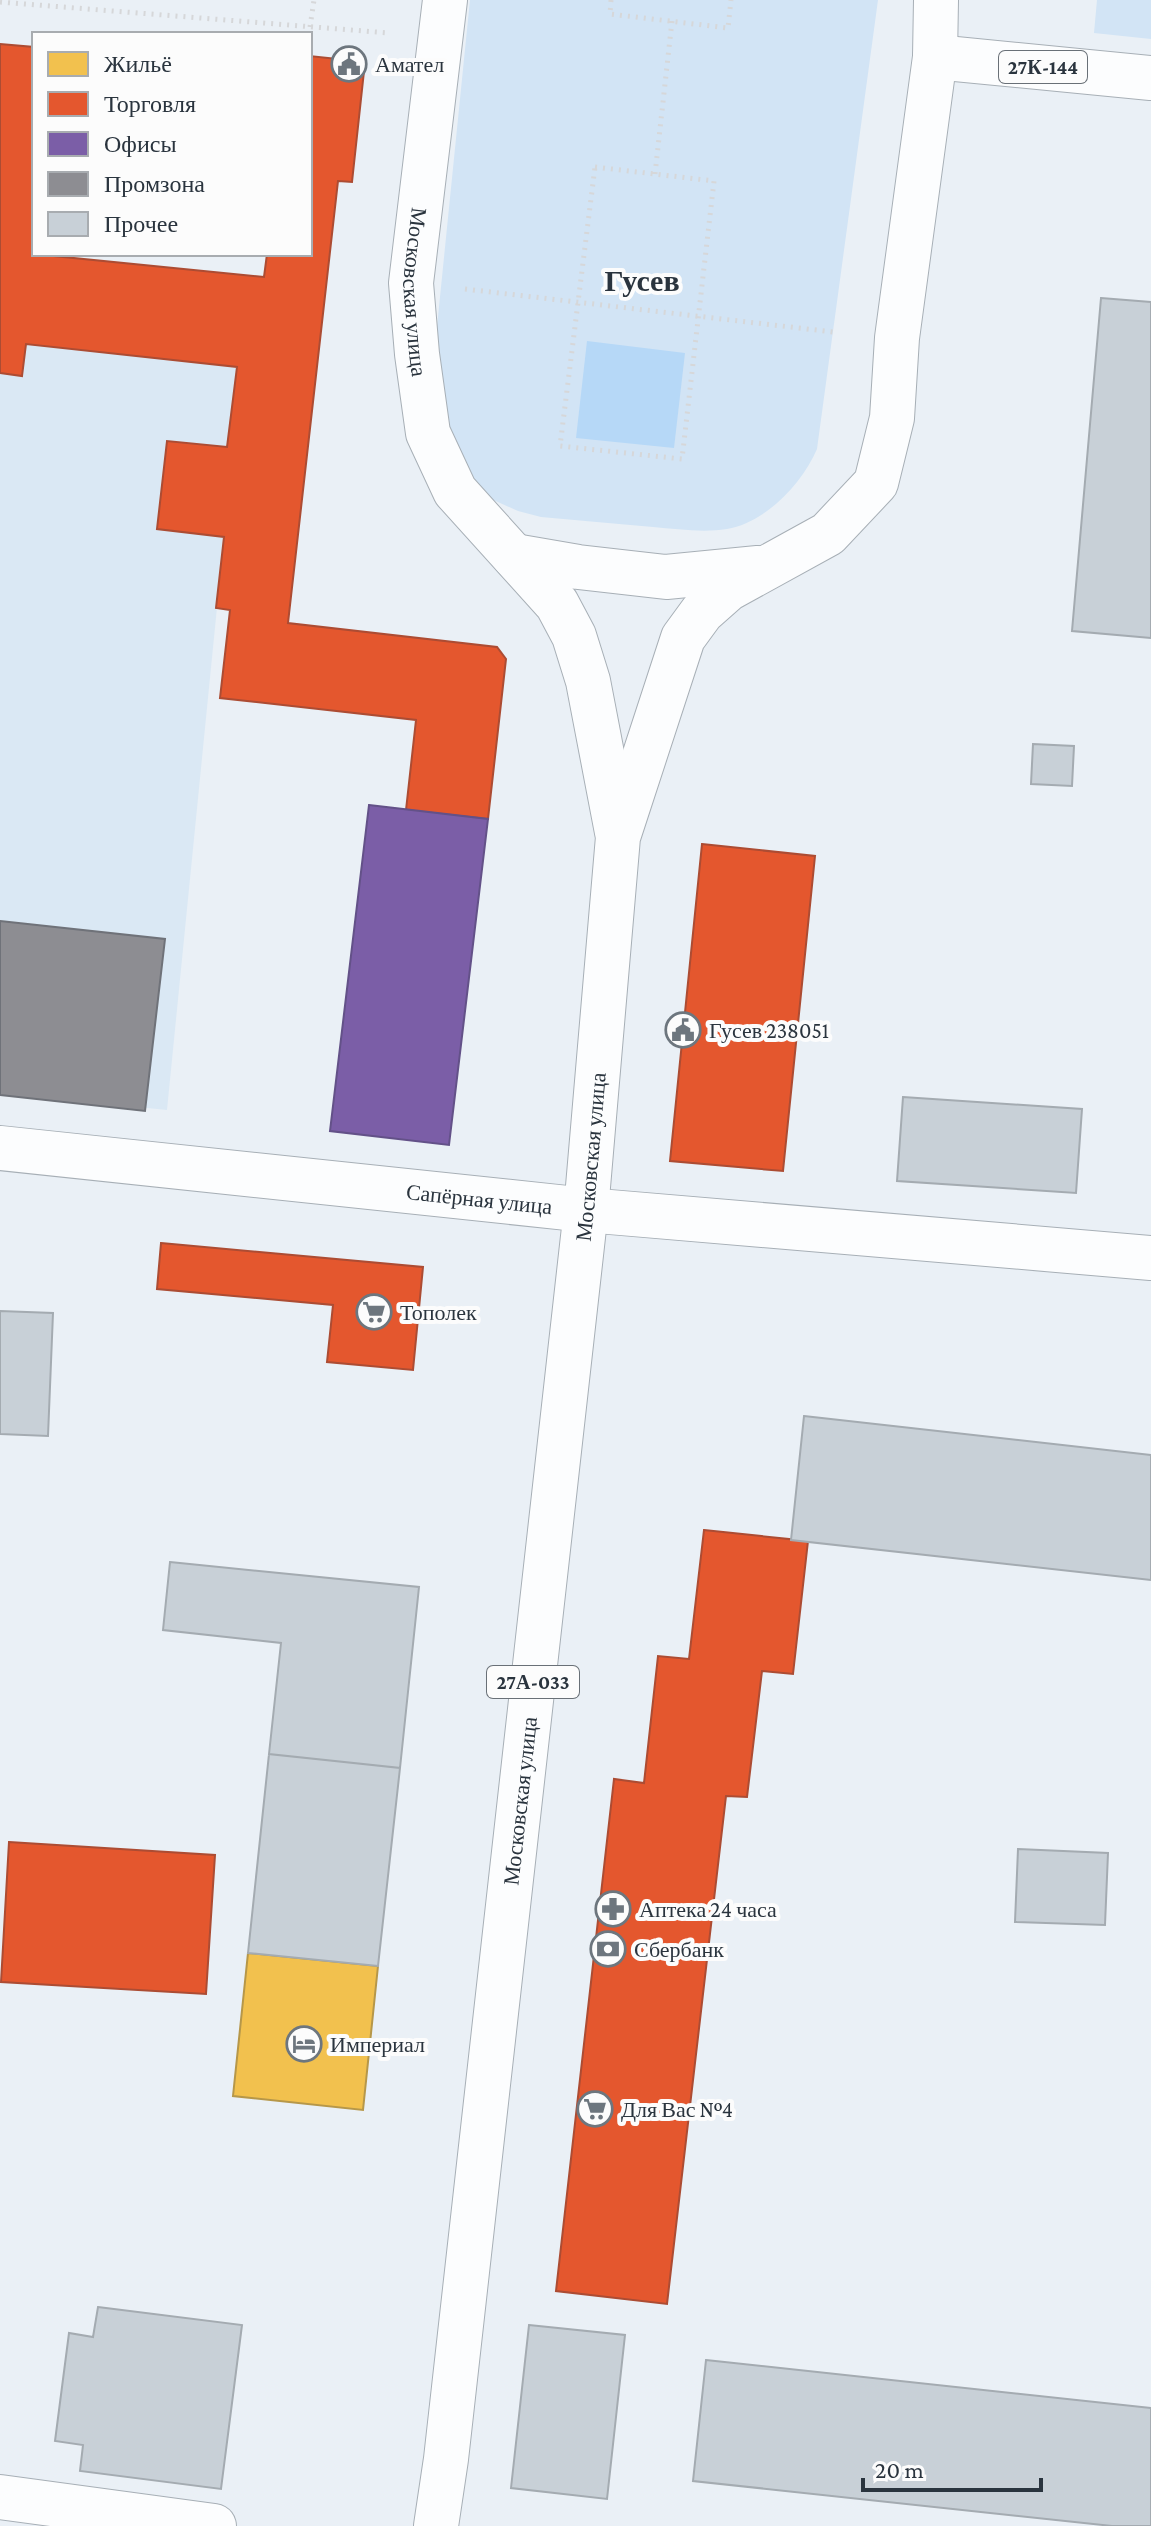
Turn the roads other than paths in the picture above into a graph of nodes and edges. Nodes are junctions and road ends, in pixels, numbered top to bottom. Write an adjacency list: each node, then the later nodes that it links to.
1 (936, 0): 3 (main road, Московская улица)
2 (444, 19): 5 (main road, Московская улица)
3 (935, 57): 4 (main road, 27К-144); 6 (main road, Московская улица)
4 (1151, 78)
5 (514, 556): 6 (main road, Московская улица); 7 (main road, Московская улица)
6 (769, 567): 7 (main road, Московская улица)
7 (618, 837): 9 (main road, Московская улица / 27А-033)
8 (0, 1148): 9 (main road, Сапёрная улица)
9 (586, 1210): 10 (main road, Сапёрная улица); 13 (main road, Московская улица / 27А-033)
10 (1151, 1258)
11 (0, 2497): 12 (main road)
12 (214, 2526)
13 (436, 2526)

